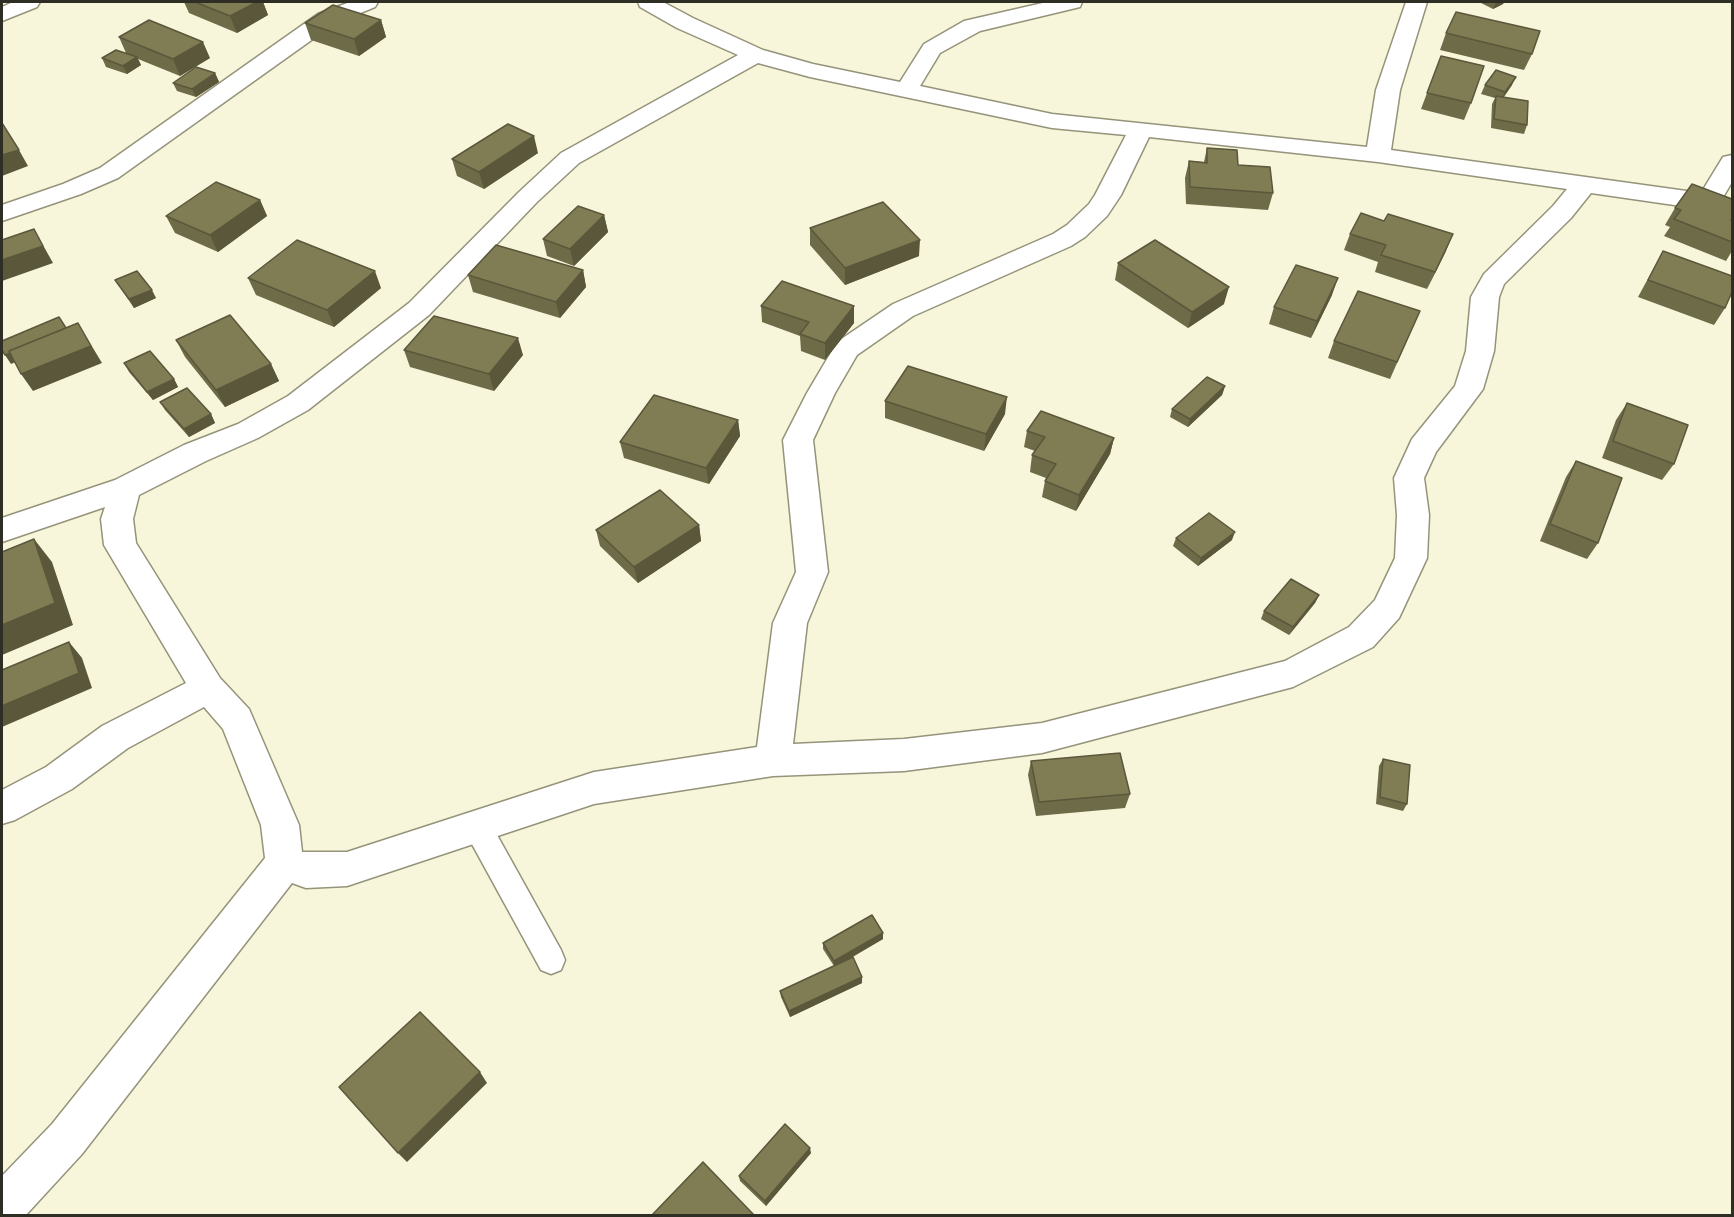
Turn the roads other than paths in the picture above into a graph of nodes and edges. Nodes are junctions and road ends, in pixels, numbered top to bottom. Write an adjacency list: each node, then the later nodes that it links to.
1 (29, 2): 6 (street)
2 (367, 2): 14 (street)
3 (648, 2): 7 (street)
4 (1072, 2): 8 (street)
5 (1418, 2): 10 (street)
6 (2, 15)
7 (755, 55): 8 (street); 16 (street)
8 (906, 90): 9 (street)
9 (1141, 129): 10 (street); 19 (street)
10 (1378, 155): 12 (street)
11 (1732, 162): 13 (street)
12 (1585, 184): 13 (street); 19 (street)
13 (1708, 202): 15 (street)
14 (2, 213)
15 (1732, 213)
16 (126, 488): 17 (street); 18 (street)
17 (2, 530)
18 (208, 688): 20 (street); 22 (street)
19 (772, 760): 21 (street)
20 (2, 808)
21 (477, 826): 22 (street); 23 (lane)
22 (285, 863): 24 (street)
23 (551, 960)
24 (2, 1208)

